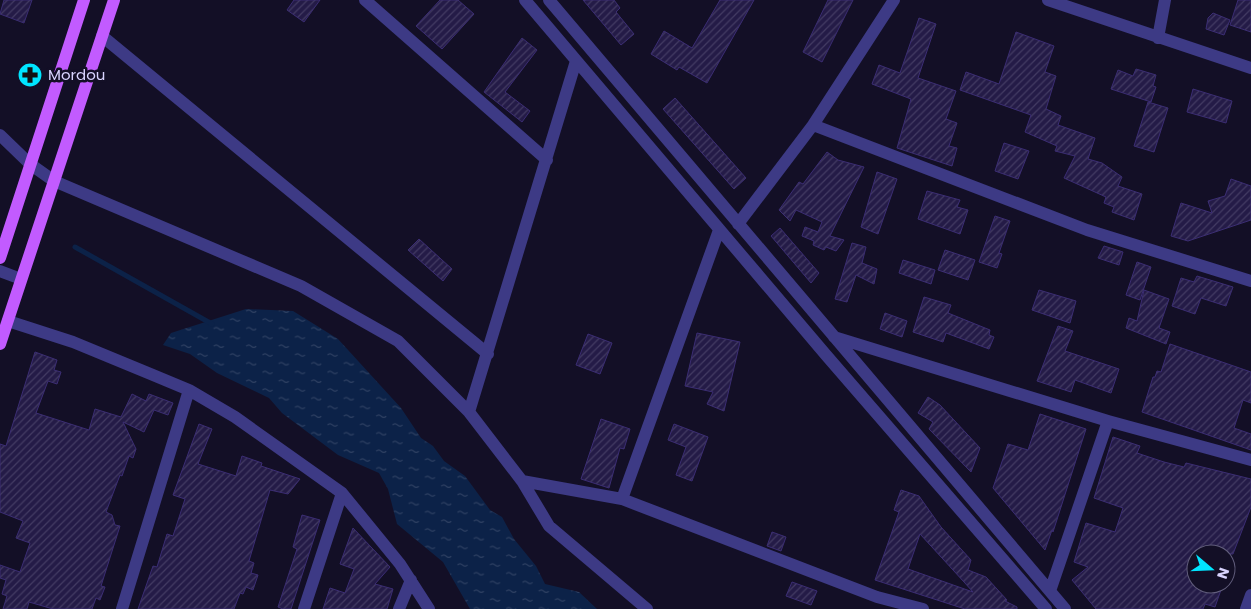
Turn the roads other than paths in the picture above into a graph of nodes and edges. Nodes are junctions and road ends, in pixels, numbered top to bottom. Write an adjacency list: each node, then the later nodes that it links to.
1 (84, 0): 16 (main road)
2 (114, 0): 9 (main road)
3 (365, 0): 15 (street)
4 (525, 0): 11 (street)
5 (549, 0): 18 (street)
6 (894, 0): 13 (street)
7 (1048, 0): 10 (street)
8 (1165, 0): 10 (street)
9 (102, 36): 17 (main road); 27 (street)
10 (1158, 38): 12 (street)
11 (576, 61): 15 (street); 19 (street)
12 (1251, 68)
13 (813, 124): 18 (street); 23 (street)
14 (0, 135): 16 (street)
15 (547, 160): 27 (street)
16 (30, 164): 17 (street); 20 (main road)
17 (54, 181): 22 (main road); 29 (street)
18 (738, 224): 25 (street)
19 (719, 230): 34 (street); 44 (street)
20 (0, 258)
21 (0, 271): 22 (street)
22 (21, 279): 24 (main road)
23 (1251, 281)
24 (8, 321): 26 (main road); 28 (street)
25 (834, 336): 30 (street); 36 (street)
26 (0, 344)
27 (488, 354): 29 (street)
28 (189, 390): 33 (street); 38 (street)
29 (470, 412): 32 (street)
30 (1108, 421): 31 (street); 36 (street)
31 (1251, 460)
32 (522, 481): 34 (street); 42 (street)
33 (342, 493): 35 (street); 39 (street)
34 (622, 499): 43 (street)
35 (411, 580): 40 (street); 41 (street)
36 (1050, 591): 45 (street)
37 (1251, 595): 46 (street)
38 (122, 609)
39 (304, 609)
40 (399, 609)
41 (429, 609)
42 (647, 609)
43 (923, 609)
44 (1046, 609)
45 (1065, 609)
46 (1246, 609)

